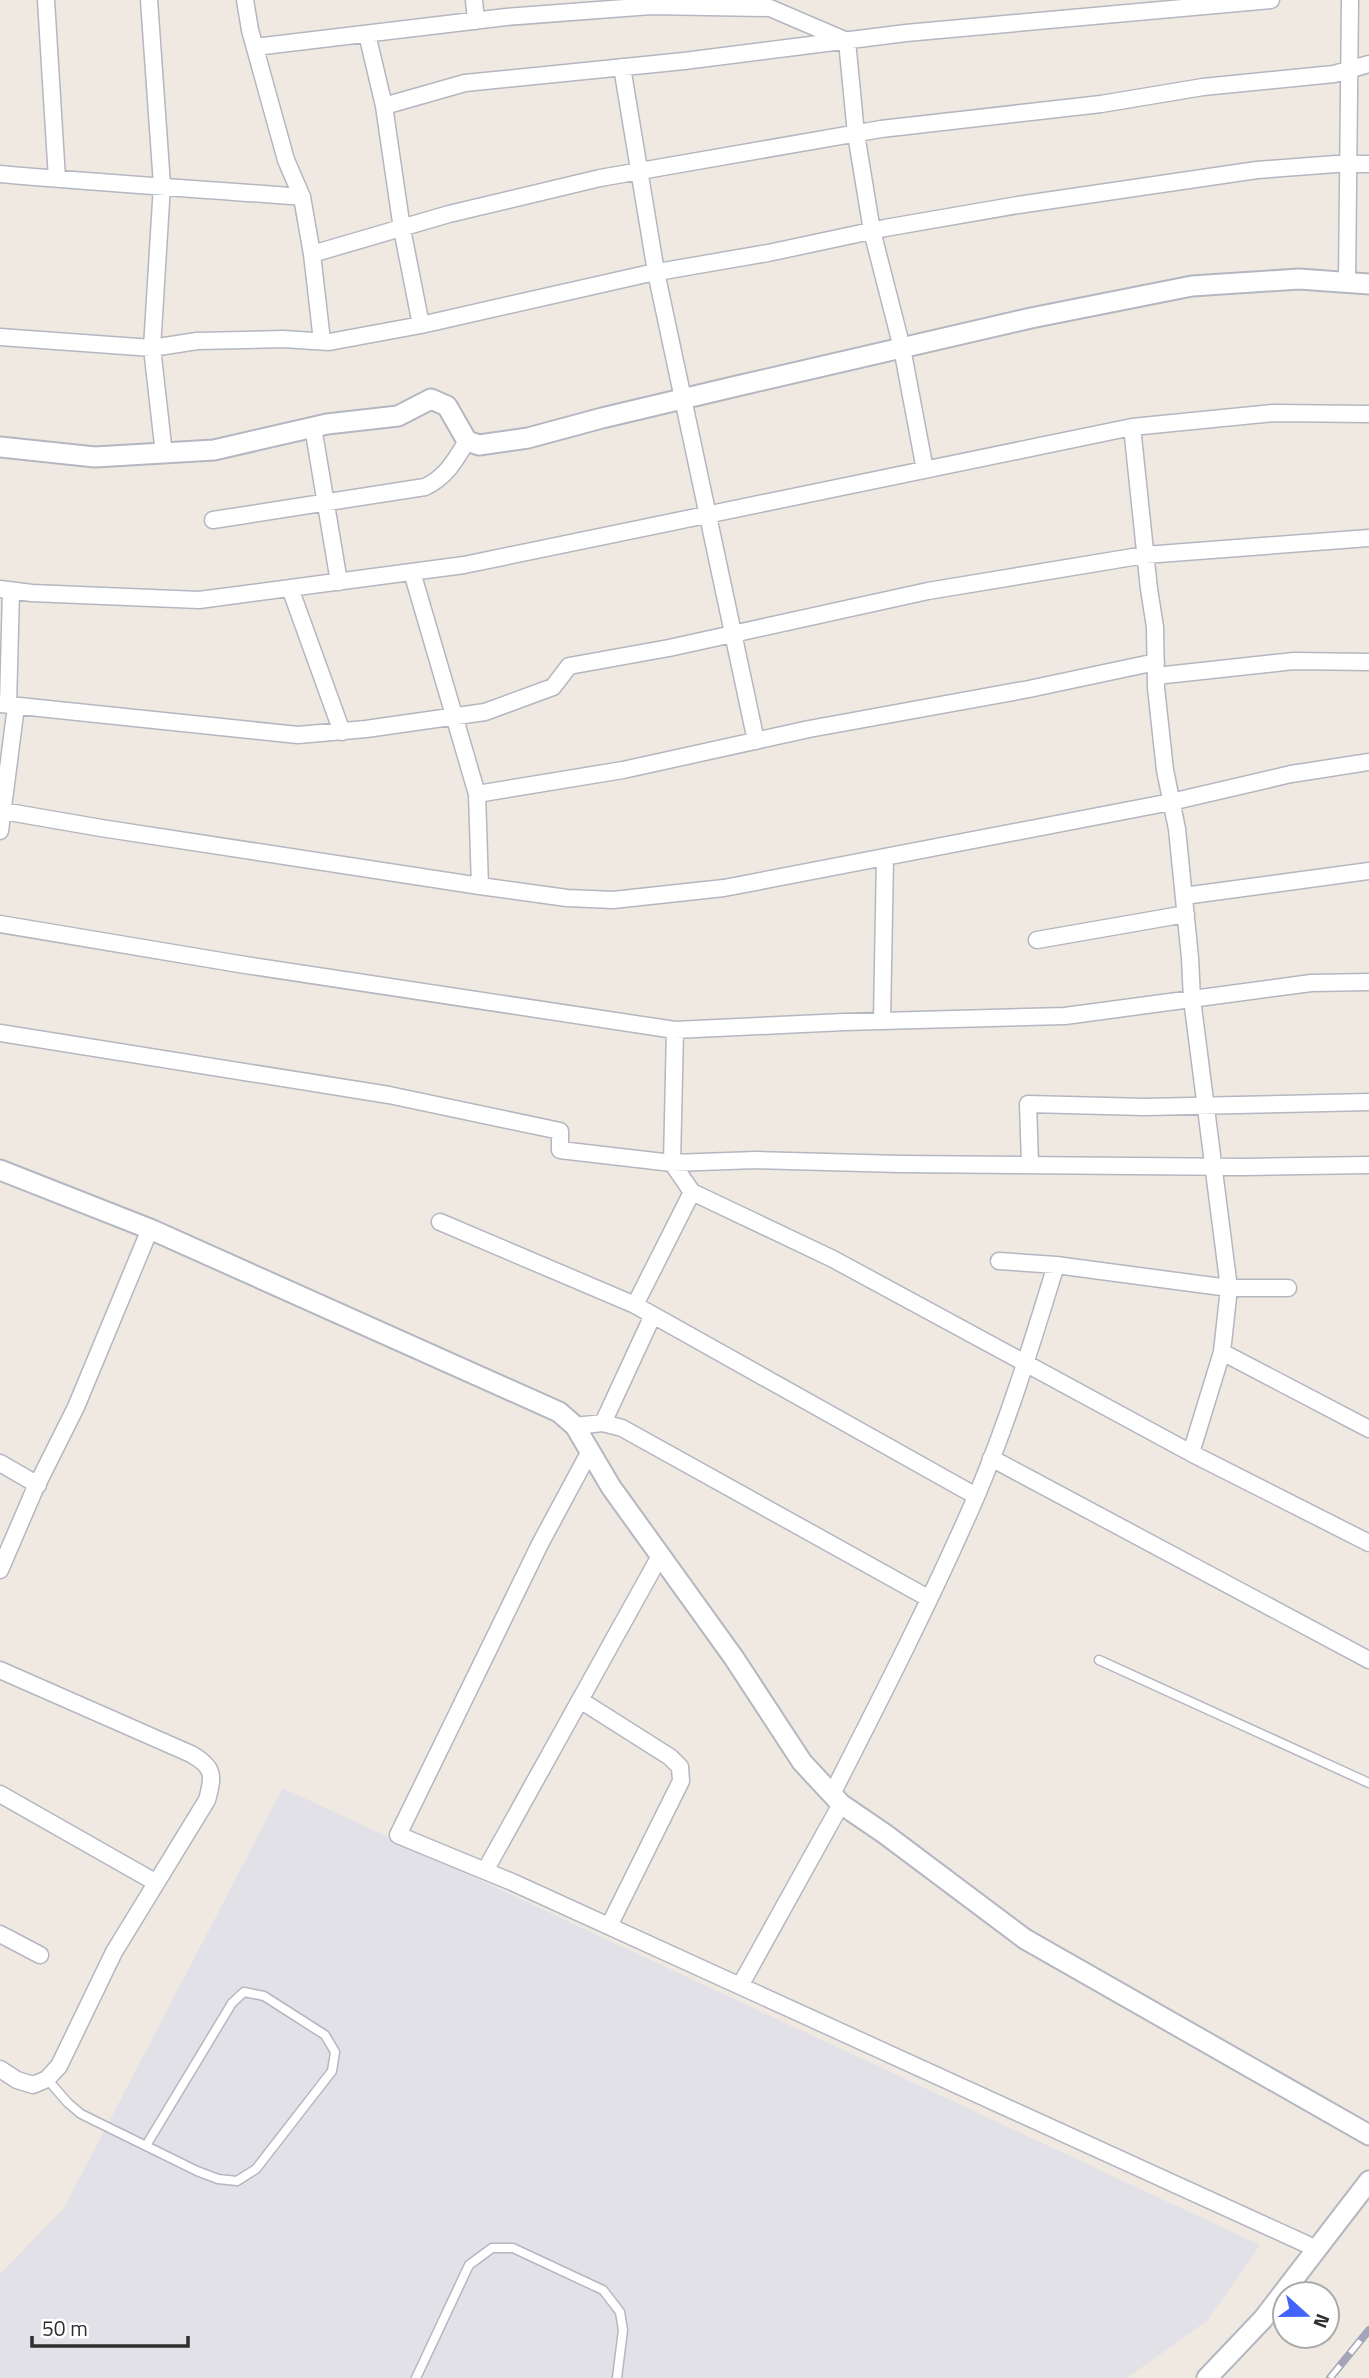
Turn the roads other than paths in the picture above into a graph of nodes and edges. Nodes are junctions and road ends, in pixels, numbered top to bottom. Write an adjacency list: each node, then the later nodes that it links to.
1 (47, 0): 20 (street)
2 (149, 0): 21 (street)
3 (245, 0): 10 (street)
4 (474, 0): 7 (street)
5 (1270, 0): 9 (street)
6 (1350, 0): 13 (street)
7 (476, 21): 8 (street); 9 (street)
8 (367, 34): 10 (street); 14 (street)
9 (847, 41): 12 (street); 15 (street)
10 (255, 47): 22 (street)
11 (1369, 64): 13 (street)
12 (622, 67): 14 (street); 18 (street)
13 (1349, 69): 15 (street); 16 (street)
14 (384, 106): 23 (street)
15 (856, 134): 18 (street); 24 (street)
16 (1350, 164): 17 (street); 24 (street); 27 (street)
17 (1369, 164)
18 (638, 172): 23 (street); 26 (street)
19 (0, 174): 20 (street)
20 (57, 180): 21 (street)
21 (162, 185): 22 (street); 32 (street)
22 (302, 197): 25 (street)
23 (402, 229): 25 (street); 29 (street)
24 (872, 231): 26 (street); 33 (street)
25 (312, 254): 31 (street)
26 (656, 272): 29 (street); 34 (street)
27 (1347, 282): 28 (street); 33 (street)
28 (1369, 284)
29 (421, 325): 31 (street)
30 (0, 337): 32 (street)
31 (322, 341): 32 (street)
32 (152, 348): 40 (street)
33 (902, 348): 34 (street); 41 (street)
34 (683, 398): 38 (street); 43 (street)
35 (1369, 414): 37 (street)
36 (313, 427): 38 (street); 40 (street); 42 (street)
37 (1132, 427): 41 (street); 46 (street)
38 (467, 441): 42 (street)
39 (0, 447): 40 (street)
40 (164, 454)
41 (925, 470): 43 (street)
42 (326, 502): 44 (street); 48 (street)
43 (709, 515): 47 (street); 51 (street)
44 (214, 520)
45 (1369, 538): 46 (street)
46 (1145, 555): 51 (street); 53 (street)
47 (412, 572): 48 (street); 55 (street)
48 (339, 582): 49 (street)
49 (290, 588): 50 (street); 56 (street)
50 (5, 590): 54 (street)
51 (732, 634): 55 (street); 57 (street)
52 (1369, 662): 53 (street)
53 (1156, 669): 57 (street); 60 (street)
54 (8, 705): 56 (street); 61 (street)
55 (454, 717): 56 (street); 59 (street)
56 (342, 732)
57 (756, 741): 59 (street)
58 (1369, 762): 60 (street)
59 (477, 794): 65 (street)
60 (1171, 802): 63 (street); 66 (street)
61 (3, 811): 62 (street); 65 (street)
62 (0, 831)
63 (885, 857): 65 (street); 72 (street)
64 (1369, 871): 66 (street)
65 (480, 886)
66 (1184, 896): 67 (street)
67 (1186, 914): 69 (street); 71 (street)
68 (0, 924): 73 (street)
69 (1037, 940)
70 (1369, 982): 71 (street)
71 (1192, 999): 72 (street); 76 (street)
72 (882, 1021): 73 (street)
73 (675, 1030): 77 (street)
74 (0, 1033): 77 (street)
75 (1369, 1102): 76 (street)
76 (1206, 1107): 78 (street); 80 (street)
77 (672, 1163): 78 (street); 82 (street)
78 (1030, 1164): 80 (street)
79 (1369, 1165): 80 (street)
80 (1214, 1166): 87 (street)
81 (0, 1170): 84 (street)
82 (692, 1192): 89 (street); 92 (street)
83 (440, 1222): 89 (street)
84 (150, 1229): 94 (street); 100 (street)
85 (999, 1261): 86 (street)
86 (1056, 1265): 87 (street); 92 (street)
87 (1229, 1288): 88 (street); 91 (street)
88 (1288, 1288)
89 (635, 1305): 90 (street)
90 (653, 1315): 93 (street); 101 (street)
91 (1222, 1352): 95 (street); 97 (street)
92 (1026, 1364): 97 (street); 98 (street)
93 (603, 1423): 94 (street); 105 (street)
94 (575, 1426): 96 (street)
95 (1369, 1429)
96 (590, 1451): 103 (street); 113 (street)
97 (1191, 1454): 102 (street)
98 (990, 1458): 101 (street); 107 (street)
99 (0, 1463): 100 (street)
100 (38, 1485): 104 (street)
101 (976, 1496): 105 (street)
102 (1369, 1543)
103 (660, 1556): 109 (street); 112 (street)
104 (0, 1570)
105 (928, 1598): 112 (street)
106 (1099, 1660): 110 (lane)
107 (1369, 1660)
108 (0, 1670): 114 (street)
109 (580, 1700): 113 (street); 115 (street)
110 (1369, 1783)
111 (0, 1794): 114 (street)
112 (837, 1799): 118 (street); 121 (street)
113 (485, 1871): 115 (street)
114 (155, 1882): 120 (street)
115 (609, 1926): 118 (street)
116 (0, 1934): 117 (street)
117 (40, 1955)
118 (740, 1986): 124 (street)
119 (0, 2069): 120 (street)
120 (47, 2079): 122 (lane)
121 (1369, 2135)
122 (147, 2144): 122 (lane)
123 (1369, 2181): 124 (street)
124 (1317, 2249): 127 (street)
125 (416, 2378): 126 (lane)
126 (617, 2378)
127 (1207, 2378)

